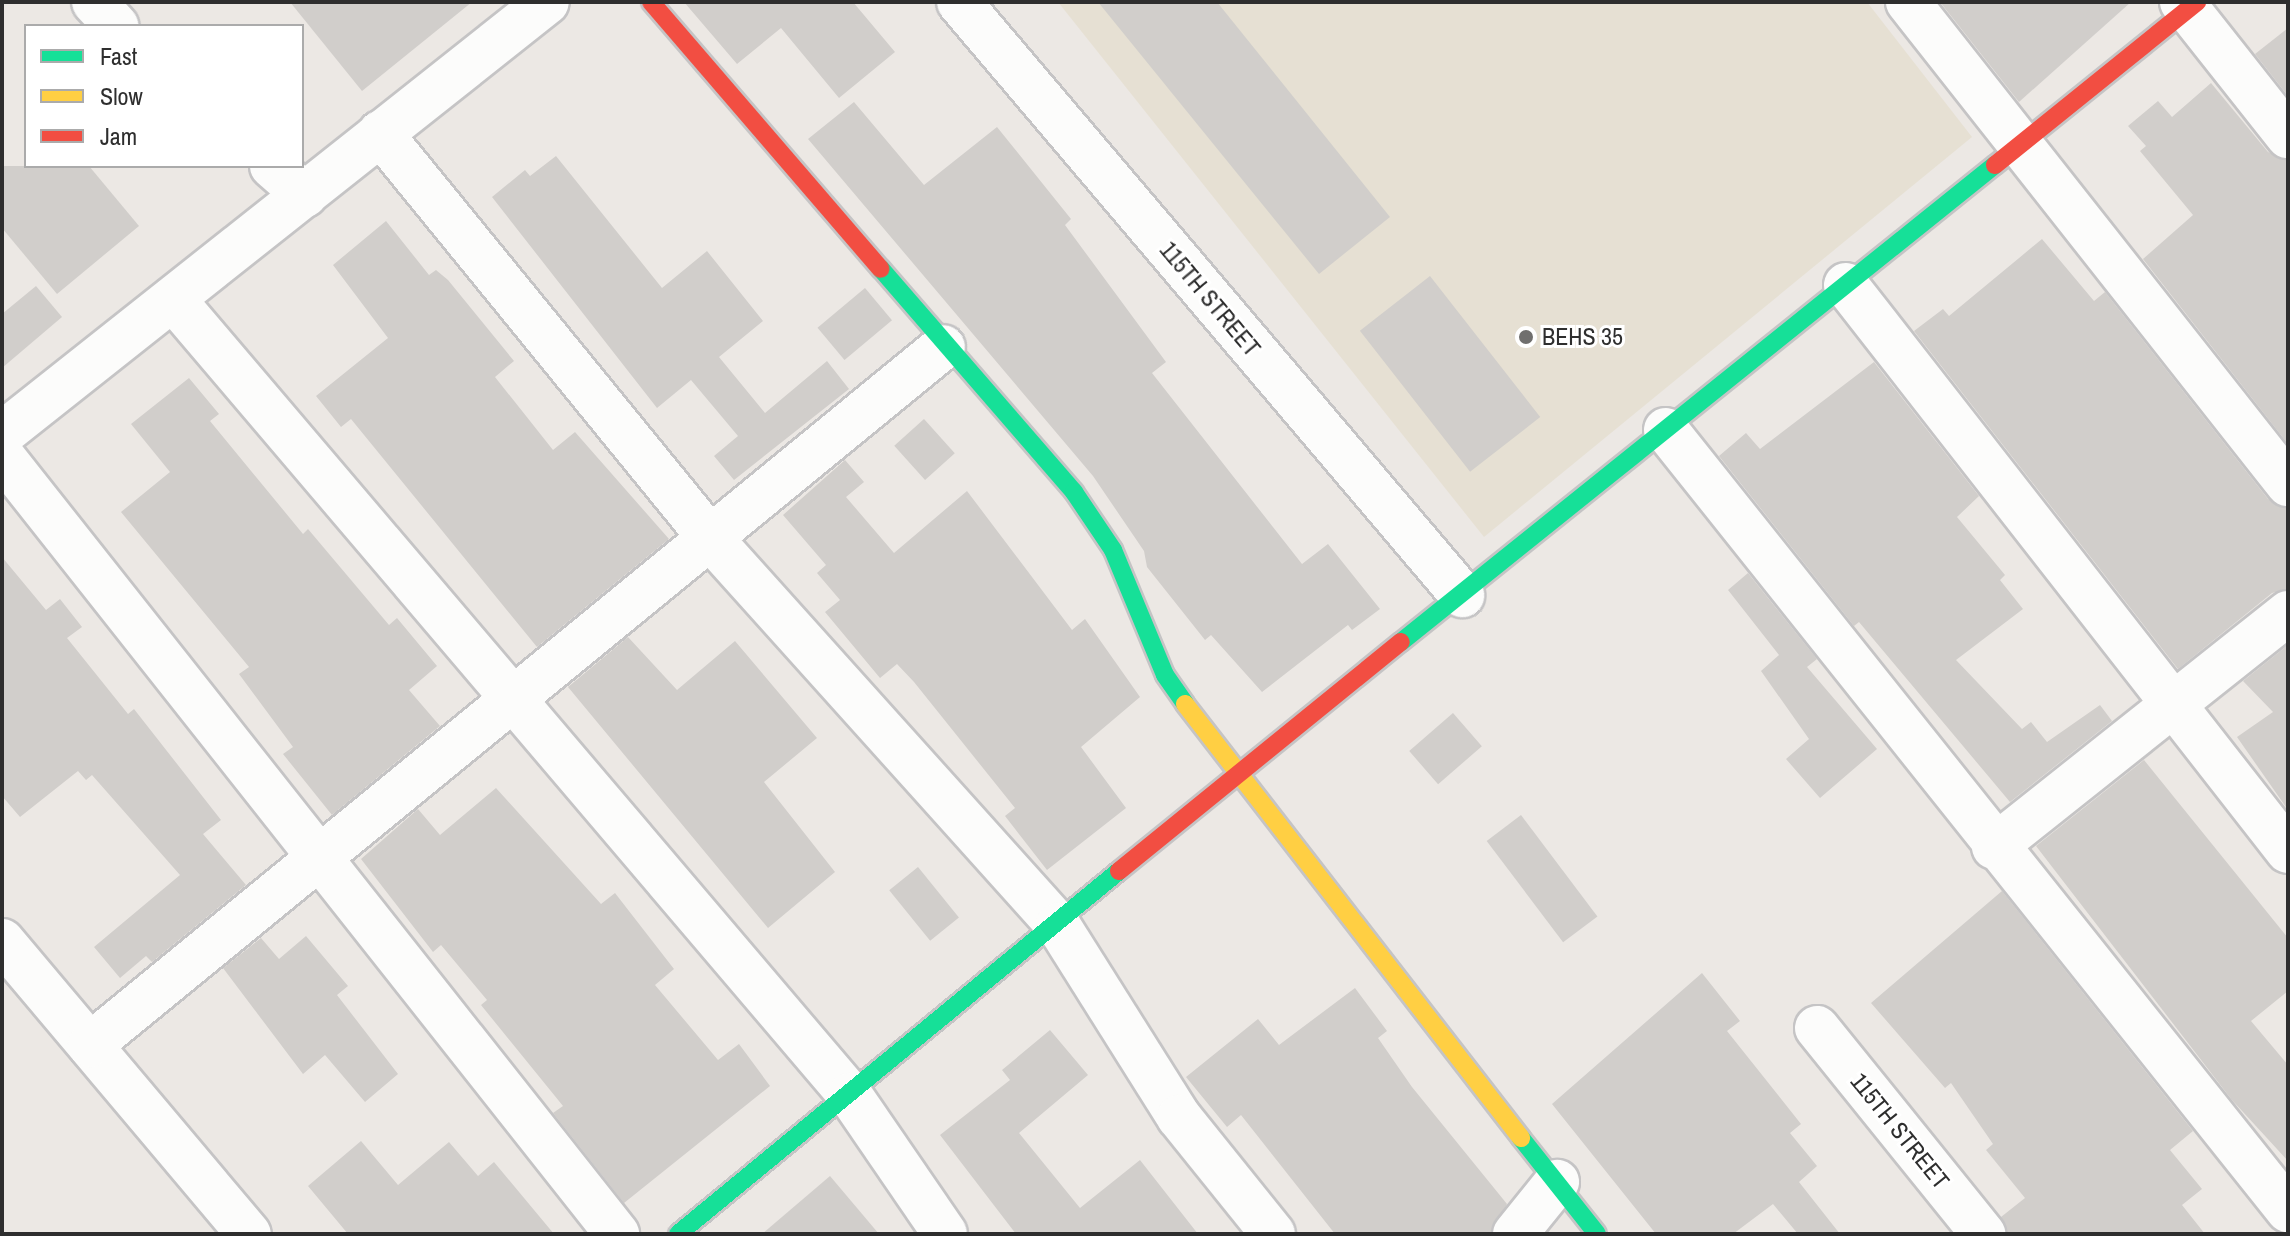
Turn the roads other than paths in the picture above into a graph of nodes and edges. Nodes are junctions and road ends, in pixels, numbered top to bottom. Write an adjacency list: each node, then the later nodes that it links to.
1 (94, 2): 7 (street)
2 (651, 2): 15 (street)
3 (959, 2): 21 (street, 115TH STREET)
4 (1908, 2): 10 (street)
5 (2189, 4): 9 (street); 10 (street)
6 (530, 8): 8 (street)
7 (114, 24)
8 (380, 133): 12 (street); 20 (street)
9 (2288, 136)
10 (2022, 143): 13 (street); 19 (street)
11 (274, 168): 12 (street)
12 (305, 195): 14 (street)
13 (1846, 285): 16 (street); 24 (street)
14 (173, 299): 17 (street); 23 (street)
15 (943, 347): 20 (street); 25 (street)
16 (1666, 430): 21 (street); 26 (street)
17 (2, 434)
18 (2, 456): 28 (street)
19 (2288, 484)
20 (711, 539): 23 (street); 29 (street)
21 (1462, 595): 25 (street)
22 (2288, 613): 24 (street)
23 (511, 695): 28 (street); 33 (street)
24 (2170, 702): 26 (street); 27 (street)
25 (1235, 776): 29 (street); 34 (street)
26 (1994, 847): 35 (street)
27 (2288, 851)
28 (316, 856): 32 (street); 37 (street)
29 (1058, 925): 33 (street); 40 (street)
30 (2, 941): 32 (street)
31 (1817, 1028): 43 (street, 115TH STREET)
32 (90, 1045): 36 (street)
33 (850, 1095): 38 (street); 39 (street)
34 (1557, 1182): 41 (street); 42 (street)
35 (2288, 1210)
36 (249, 1234)
37 (617, 1234)
38 (678, 1234)
39 (945, 1234)
40 (1273, 1234)
41 (1515, 1234)
42 (1597, 1234)
43 (1983, 1234)

